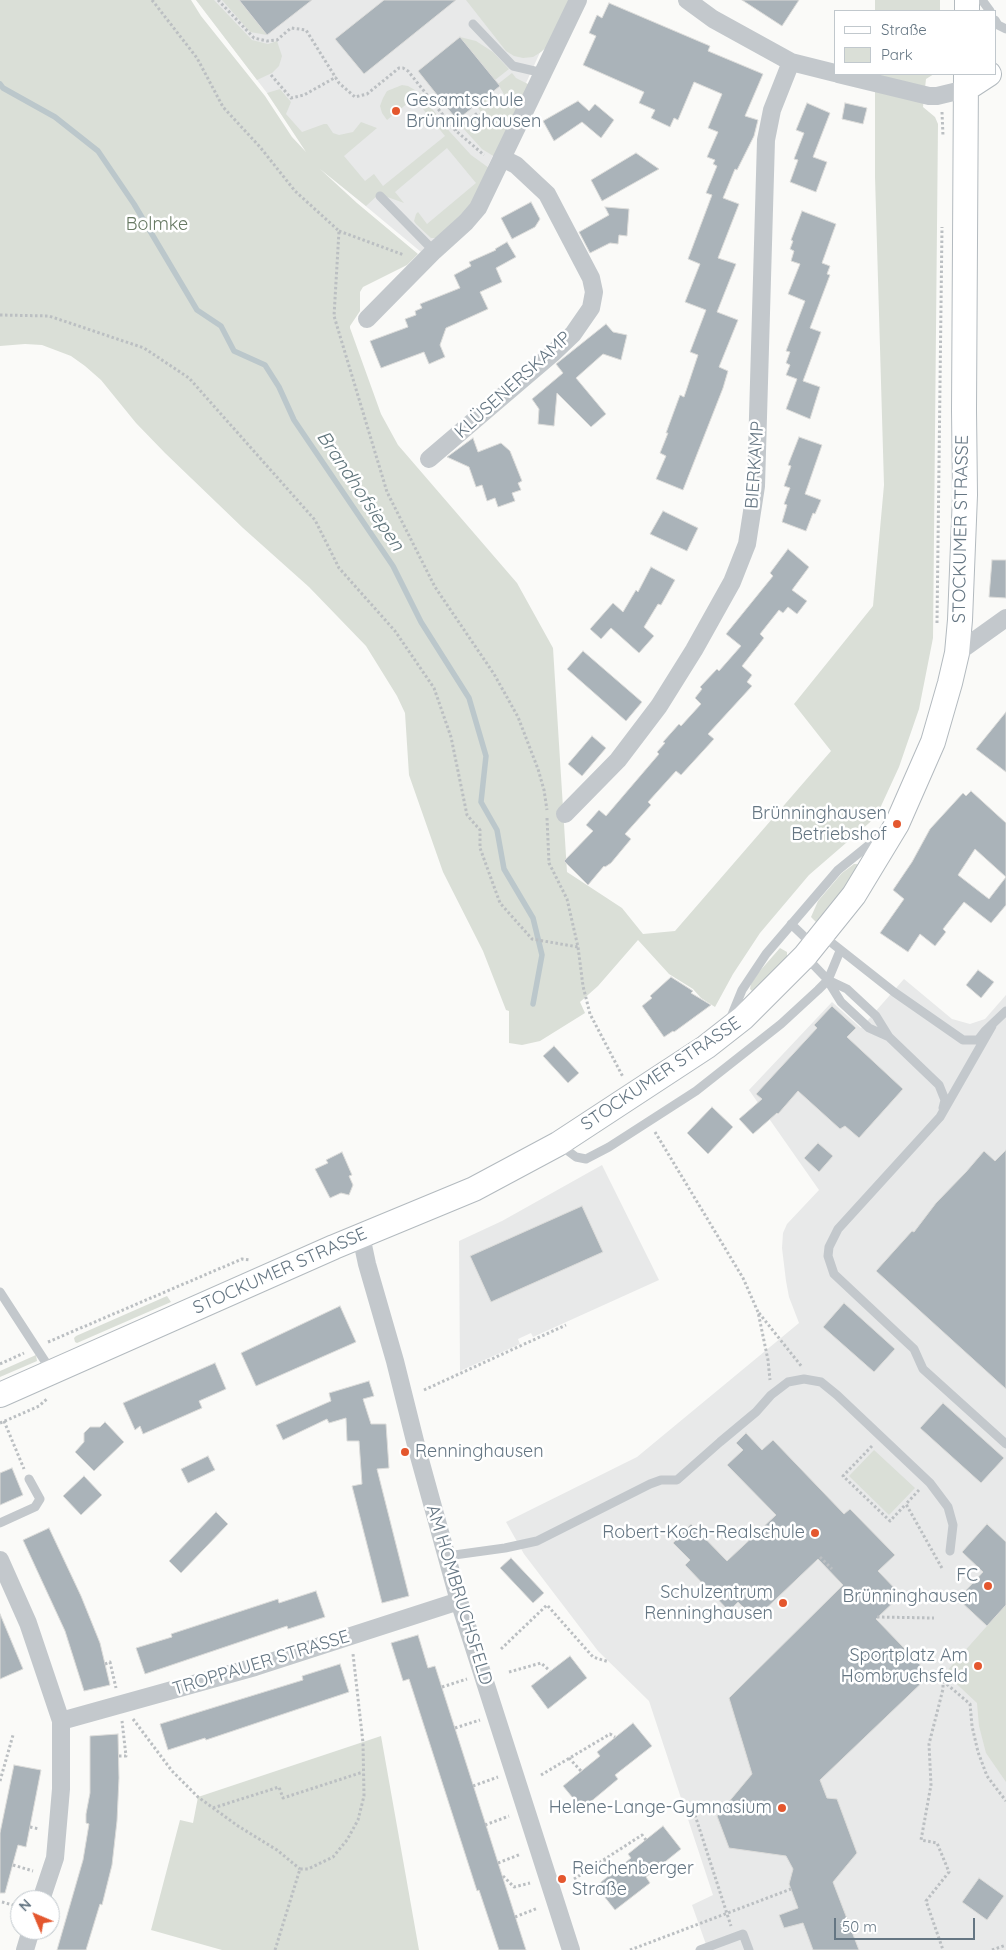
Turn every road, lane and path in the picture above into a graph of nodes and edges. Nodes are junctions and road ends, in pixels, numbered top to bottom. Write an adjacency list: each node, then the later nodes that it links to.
1 (152, 0): 23 (path)
2 (218, 0): 14 (path)
3 (578, 0): 9 (street)
4 (686, 0): 8 (street)
5 (996, 22): 7 (lane)
6 (473, 24): 9 (lane)
7 (1006, 29)
8 (791, 62): 10 (street); 33 (street, BIERKAMP)
9 (543, 73): 20 (street)
10 (834, 73)
11 (270, 75): 14 (path)
12 (844, 75): 16 (street)
13 (986, 75): 15 (main road)
14 (336, 77): 18 (path)
15 (966, 81): 16 (street); 31 (main road, STOCKUMER STRASSE)
16 (942, 95): 19 (path)
17 (479, 112): 18 (path)
18 (456, 130): 20 (path)
19 (943, 141)
20 (500, 162): 24 (street); 28 (street, KLÜSENERSKAMP)
21 (380, 196): 24 (lane)
22 (942, 225): 30 (path)
23 (339, 231): 25 (path); 36 (path)
24 (434, 251): 25 (street)
25 (422, 265): 27 (street)
26 (0, 315): 36 (path)
27 (367, 319)
28 (429, 459)
29 (1006, 618): 31 (street)
30 (936, 631)
31 (956, 653): 32 (main road, STOCKUMER STRASSE)
32 (904, 810): 34 (lane); 35 (main road, STOCKUMER STRASSE)
33 (565, 814)
34 (791, 924): 35 (lane); 41 (lane)
35 (814, 946): 37 (lane); 38 (lane); 41 (main road, STOCKUMER STRASSE)
36 (578, 947): 43 (path)
37 (840, 951): 38 (lane, STOCKUMER STRASSE); 40 (lane)
38 (828, 980): 42 (lane); 42 (lane); 45 (lane, STOCKUMER STRASSE)
39 (1006, 1011): 40 (lane)
40 (992, 1026): 44 (lane)
41 (727, 1032): 46 (main road, STOCKUMER STRASSE)
42 (889, 1037): 44 (lane)
43 (624, 1081)
44 (940, 1118): 61 (lane)
45 (649, 1122): 46 (lane, STOCKUMER STRASSE); 50 (path)
46 (558, 1144): 47 (main road, STOCKUMER STRASSE)
47 (361, 1236): 54 (main road, STOCKUMER STRASSE); 68 (street, AM HOMBRUCHSFELD)
48 (242, 1259): 52 (path)
49 (0, 1292): 52 (lane)
50 (758, 1312): 55 (path); 58 (path)
51 (566, 1325): 56 (path)
52 (37, 1348): 53 (path); 54 (lane)
53 (0, 1364)
54 (52, 1372): 57 (main road, STOCKUMER STRASSE)
55 (814, 1381): 58 (lane); 67 (lane)
56 (424, 1390)
57 (0, 1395)
58 (771, 1395): 68 (lane)
59 (39, 1406): 60 (path)
60 (2, 1422): 63 (path)
61 (1006, 1444)
62 (880, 1451): 65 (path)
63 (29, 1479): 66 (lane)
64 (914, 1483): 65 (path)
65 (906, 1504): 72 (path)
66 (0, 1523)
67 (950, 1551)
68 (447, 1556): 73 (street, AM HOMBRUCHSFELD)
69 (820, 1556): 71 (path)
70 (0, 1560): 88 (street)
71 (832, 1569)
72 (943, 1570)
73 (459, 1601): 86 (street, TROPPAUER STRASSE); 125 (street, AM HOMBRUCHSFELD)
74 (877, 1617): 75 (path)
75 (934, 1618)
76 (501, 1649): 78 (path)
77 (353, 1654): 95 (path)
78 (609, 1662)
79 (105, 1664): 86 (path)
80 (550, 1671): 81 (path)
81 (509, 1672)
82 (943, 1675): 84 (path)
83 (467, 1679): 85 (path)
84 (943, 1681): 100 (path); 129 (path)
85 (442, 1687)
86 (124, 1711): 88 (street, TROPPAUER STRASSE); 92 (path); 101 (path)
87 (480, 1720): 89 (path)
88 (61, 1721): 117 (street)
89 (455, 1728)
90 (14, 1735): 98 (path)
91 (615, 1738): 93 (path)
92 (119, 1756)
93 (569, 1758): 94 (path); 96 (path)
94 (581, 1771)
95 (363, 1772): 101 (path); 110 (path)
96 (541, 1775)
97 (498, 1777): 99 (path)
98 (0, 1781)
99 (473, 1786)
100 (1006, 1800)
101 (213, 1808): 110 (path)
102 (695, 1815): 121 (path)
103 (510, 1816): 104 (path)
104 (485, 1825)
105 (646, 1840): 107 (path)
106 (521, 1854): 108 (path)
107 (604, 1860): 111 (path); 114 (path)
108 (498, 1863)
109 (13, 1865): 112 (path)
110 (300, 1869): 124 (path)
111 (614, 1872)
112 (38, 1873)
113 (502, 1876): 115 (path)
114 (574, 1879)
115 (530, 1883)
116 (791, 1889): 121 (path)
117 (44, 1890)
118 (2, 1902): 119 (path)
119 (10, 1904)
120 (538, 1908): 122 (path)
121 (726, 1914): 126 (path)
122 (515, 1917)
123 (1006, 1944): 130 (path)
124 (275, 1950)
125 (571, 1950)
126 (630, 1950)
127 (700, 1950): 128 (lane)
128 (749, 1950)
129 (943, 1950)
130 (993, 1950)

